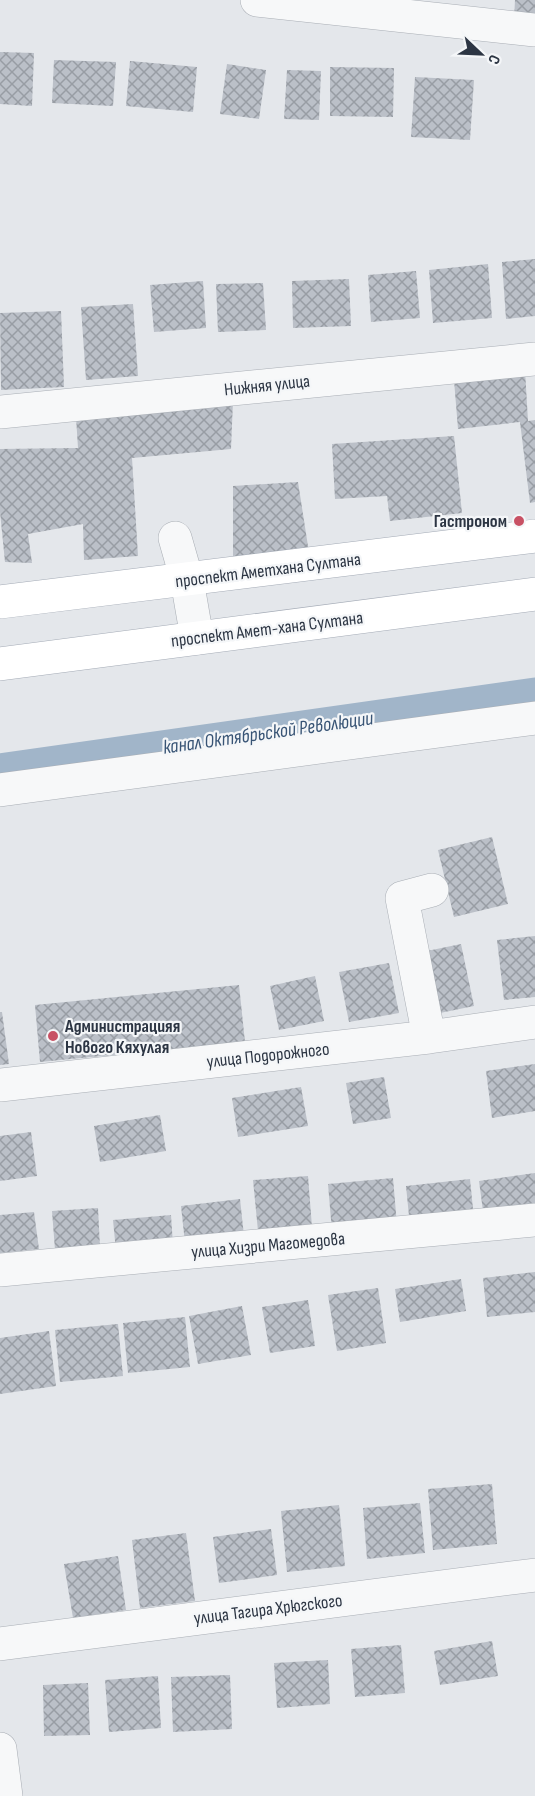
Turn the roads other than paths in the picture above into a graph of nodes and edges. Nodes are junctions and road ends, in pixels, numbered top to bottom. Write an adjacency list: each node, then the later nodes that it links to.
1 (257, 0): 2 (street)
2 (535, 30)
3 (535, 359): 4 (street, Нижняя улица)
4 (0, 412)
5 (535, 536): 7 (main road, проспект Аметхана Султана)
6 (175, 538): 7 (street)
7 (187, 580): 9 (main road, проспект Аметхана Султана); 10 (street)
8 (535, 594): 10 (main road, проспект Амет-хана Султана)
9 (0, 602)
10 (197, 638): 11 (main road, проспект Амет-хана Султана)
11 (0, 664)
12 (535, 718): 13 (street)
13 (0, 790)
14 (432, 890): 16 (street)
15 (535, 1022): 16 (street, улица Подорожного)
16 (429, 1037): 17 (street, улица Подорожного)
17 (0, 1085)
18 (535, 1220): 19 (street, улица Хизри Магомедова)
19 (0, 1270)
20 (535, 1575): 21 (street, улица Тагира Хрюгского)
21 (0, 1644)
22 (0, 1749): 23 (street)
23 (6, 1796)

